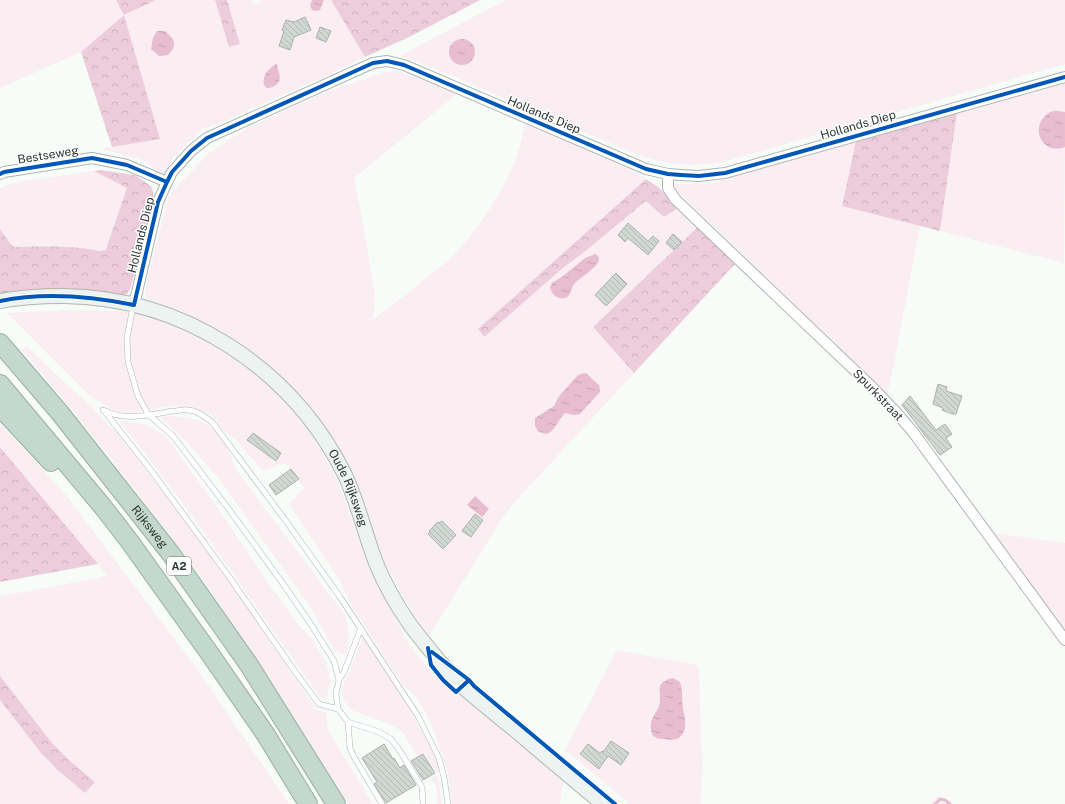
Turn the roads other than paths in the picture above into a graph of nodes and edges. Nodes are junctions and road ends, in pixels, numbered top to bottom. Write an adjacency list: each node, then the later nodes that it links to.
1 (1065, 77): 3 (street, Hollands Diep)
2 (0, 174): 4 (street, Bestseweg)
3 (668, 174): 4 (street, Hollands Diep); 13 (street, Spurkstraat)
4 (167, 182): 6 (street, Hollands Diep)
5 (7, 300): 6 (street, Oude Rijksweg)
6 (134, 304): 10 (lane); 22 (street, Oude Rijksweg)
7 (0, 343): 18 (highway, Rijksweg / A2)
8 (0, 384): 11 (highway, Rijksweg / A2)
9 (0, 407): 11 (highway, A2)
10 (148, 414): 12 (lane); 14 (lane); 15 (lane)
11 (103, 507): 17 (highway, Rijksweg / A2)
12 (360, 628): 14 (lane); 21 (lane)
13 (1065, 640)
14 (339, 680): 15 (lane)
15 (338, 709): 16 (lane)
16 (348, 722): 19 (lane); 20 (lane)
17 (308, 804)
18 (336, 804)
19 (382, 804)
20 (423, 804)
21 (448, 804)
22 (602, 804)

